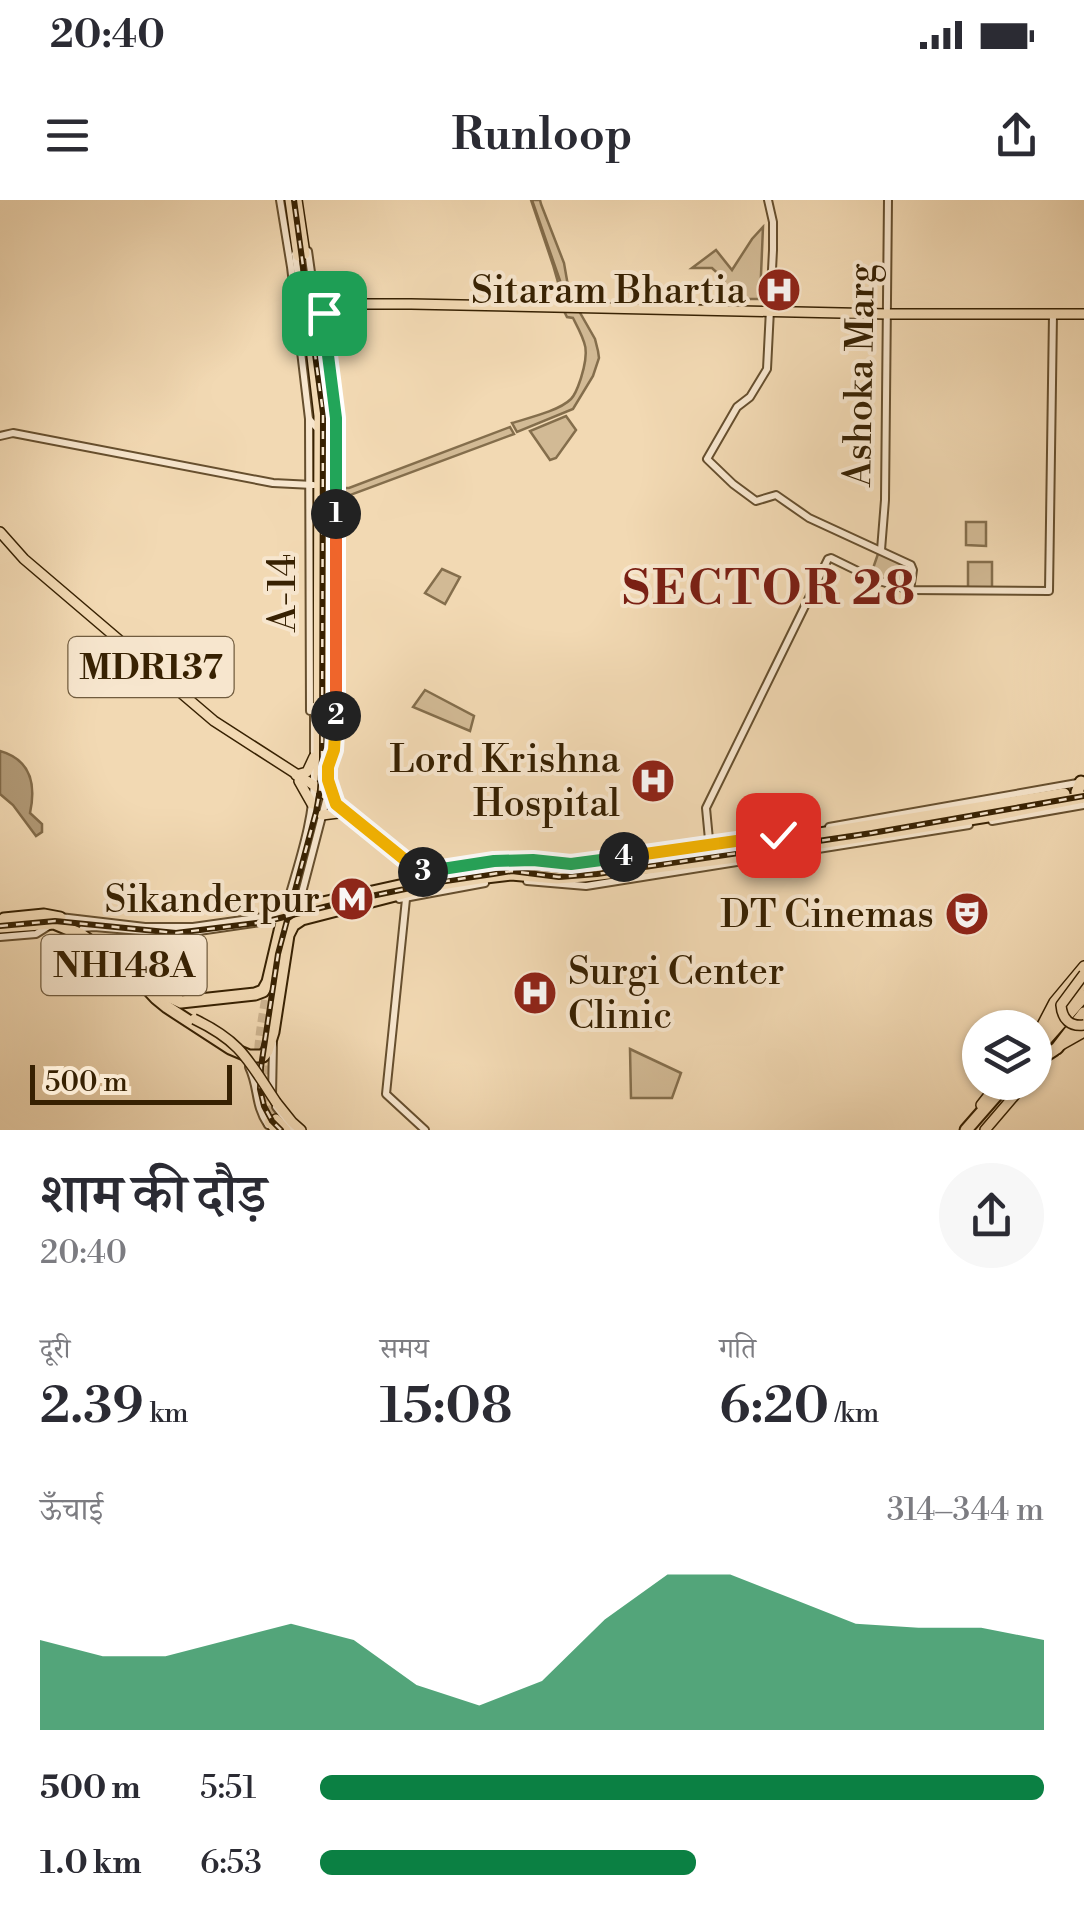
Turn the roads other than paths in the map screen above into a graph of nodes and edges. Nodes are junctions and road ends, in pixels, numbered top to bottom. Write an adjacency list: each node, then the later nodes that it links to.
1 (291, 200): 4 (main road); 4 (street); 6 (street)
2 (766, 200): 10 (street)
3 (888, 200): 11 (street, Ashoka Marg)
4 (295, 260): 5 (street); 5 (street); 17 (street, A-14)
5 (299, 284): 6 (street); 9 (street)
6 (313, 286): 7 (street); 8 (main road)
7 (315, 304): 8 (main road); 9 (main road); 14 (street)
8 (332, 305): 10 (main road); 14 (main road); 29 (street)
9 (302, 306): 15 (street)
10 (768, 310): 11 (main road); 22 (street)
11 (887, 314): 12 (main road); 22 (street, Ashoka Marg)
12 (1053, 314): 13 (main road); 24 (street)
13 (1084, 314)
14 (318, 323): 15 (street); 20 (street)
15 (305, 328): 18 (street)
16 (315, 347): 20 (main road)
17 (310, 419): 18 (street); 20 (street, A-14)
18 (316, 427): 20 (street)
19 (2, 438): 20 (street)
20 (317, 493): 23 (main road); 27 (main road); 28 (street, A-14)
21 (0, 536): 30 (main road, MDR137)
22 (881, 550): 24 (street)
23 (316, 566): 25 (main road); 26 (main road)
24 (910, 590): 40 (street)
25 (314, 629): 26 (main road); 27 (street)
26 (318, 642): 27 (main road)
27 (322, 679): 28 (street); 29 (main road); 29 (street)
28 (312, 709): 29 (street, A-14)
29 (318, 775): 30 (main road, MDR137); 30 (main road); 33 (street); 34 (main road, MDR137); 34 (main road)
30 (298, 778): 33 (main road)
31 (1043, 793): 32 (highway); 35 (highway); 39 (street)
32 (1083, 793): 35 (highway); 36 (main road)
33 (312, 807): 34 (street); 46 (street)
34 (328, 807): 44 (main road); 45 (street)
35 (987, 815): 36 (street); 37 (highway); 38 (street)
36 (1026, 815)
37 (954, 818): 38 (highway); 39 (highway)
38 (915, 832): 41 (highway)
39 (796, 836): 40 (highway)
40 (710, 848): 42 (highway); 44 (street)
41 (776, 853): 42 (highway); 43 (street)
42 (658, 864): 43 (highway); 44 (highway)
43 (631, 875): 44 (highway)
44 (409, 891): 45 (highway); 77 (street)
45 (300, 915): 46 (highway); 58 (highway)
46 (283, 917): 49 (street); 55 (highway, NH148A)
47 (0, 920): 48 (highway, NH148A); 48 (highway, NH148A)
48 (55, 920): 49 (highway, NH148A); 50 (street)
49 (84, 927): 51 (highway, NH148A); 62 (highway, NH148A)
50 (0, 937)
51 (121, 958): 57 (highway, NH148A); 76 (main road, bridge)
52 (1084, 966): 59 (main road)
53 (1084, 974): 63 (main road, bridge)
54 (1084, 982): 61 (highway)
55 (255, 994): 57 (highway, NH148A); 58 (main road)
56 (1084, 996): 65 (highway)
57 (206, 1000): 62 (main road)
58 (276, 1006): 64 (highway)
59 (1050, 1010)
60 (1084, 1010): 66 (highway); 68 (highway)
61 (1052, 1019)
62 (204, 1029): 67 (highway, NH148A)
63 (1084, 1029): 68 (main road)
64 (273, 1032): 67 (highway); 76 (street)
65 (1052, 1039)
66 (1052, 1044)
67 (230, 1048): 74 (street)
68 (1055, 1049): 69 (highway)
69 (1052, 1051)
70 (986, 1100): 78 (main road)
71 (991, 1100): 78 (highway)
72 (1002, 1100): 79 (highway)
73 (1011, 1100): 80 (main road)
74 (273, 1125): 75 (main road)
75 (286, 1130)
76 (298, 1130)
77 (425, 1130)
78 (963, 1130)
79 (976, 1130)
80 (985, 1130)

